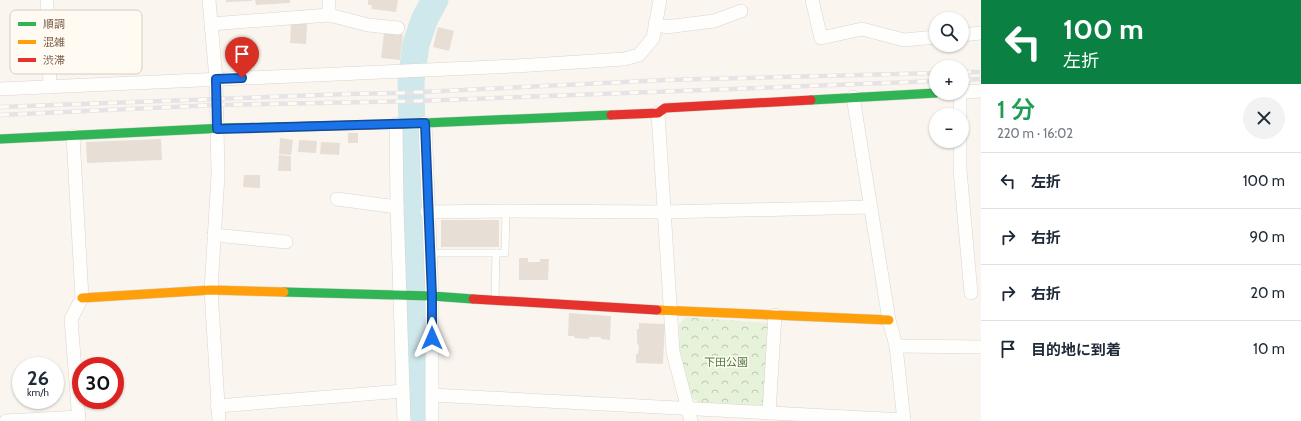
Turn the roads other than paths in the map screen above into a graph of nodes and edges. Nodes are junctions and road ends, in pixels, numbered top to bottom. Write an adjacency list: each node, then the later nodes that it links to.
1 (208, 0): 9 (street)
2 (329, 0): 8 (street)
3 (660, 0): 10 (street)
4 (812, 0): 14 (street)
5 (47, 3): 6 (street)
6 (47, 10)
7 (741, 12): 10 (street)
8 (329, 15): 9 (street); 11 (street)
9 (211, 24): 16 (street)
10 (655, 24): 16 (street)
11 (398, 28)
12 (981, 33): 13 (street)
13 (969, 34)
14 (929, 38)
15 (50, 74): 17 (street)
16 (216, 79): 17 (street); 26 (street)
17 (50, 87): 18 (street)
18 (0, 88)
19 (981, 91): 20 (street)
20 (969, 92)
21 (929, 93): 22 (street)
22 (853, 97): 23 (street); 32 (street)
23 (658, 113): 24 (street); 35 (street)
24 (425, 123): 25 (street); 34 (street)
25 (396, 124): 26 (street); 31 (street)
26 (217, 129): 27 (street); 36 (street)
27 (73, 136): 28 (street); 44 (street)
28 (0, 139)
29 (960, 148): 41 (street)
30 (337, 198): 31 (street)
31 (397, 207): 42 (street)
32 (870, 207): 35 (street); 48 (street)
33 (506, 211): 34 (street); 35 (street); 39 (lane)
34 (427, 212): 38 (street)
35 (665, 212): 46 (street)
36 (214, 235): 37 (street); 40 (street)
37 (286, 242)
38 (430, 253): 39 (lane); 43 (street)
39 (496, 253): 45 (lane)
40 (211, 290): 42 (street); 44 (street); 53 (street)
41 (971, 293)
42 (400, 295): 43 (street); 51 (street)
43 (432, 296): 45 (street); 52 (street)
44 (82, 298): 56 (street)
45 (495, 300): 46 (street)
46 (671, 311): 47 (street); 55 (street)
47 (775, 315): 48 (street); 54 (street)
48 (889, 320): 49 (street)
49 (896, 346): 50 (street); 61 (street)
50 (981, 347)
51 (403, 391): 53 (street); 59 (street)
52 (432, 395): 55 (street); 60 (street)
53 (217, 406): 58 (street)
54 (769, 413): 55 (street); 61 (street)
55 (690, 415)
56 (79, 419): 57 (street)
57 (6, 421)
58 (219, 421)
59 (404, 421)
60 (432, 421)
61 (904, 421)

